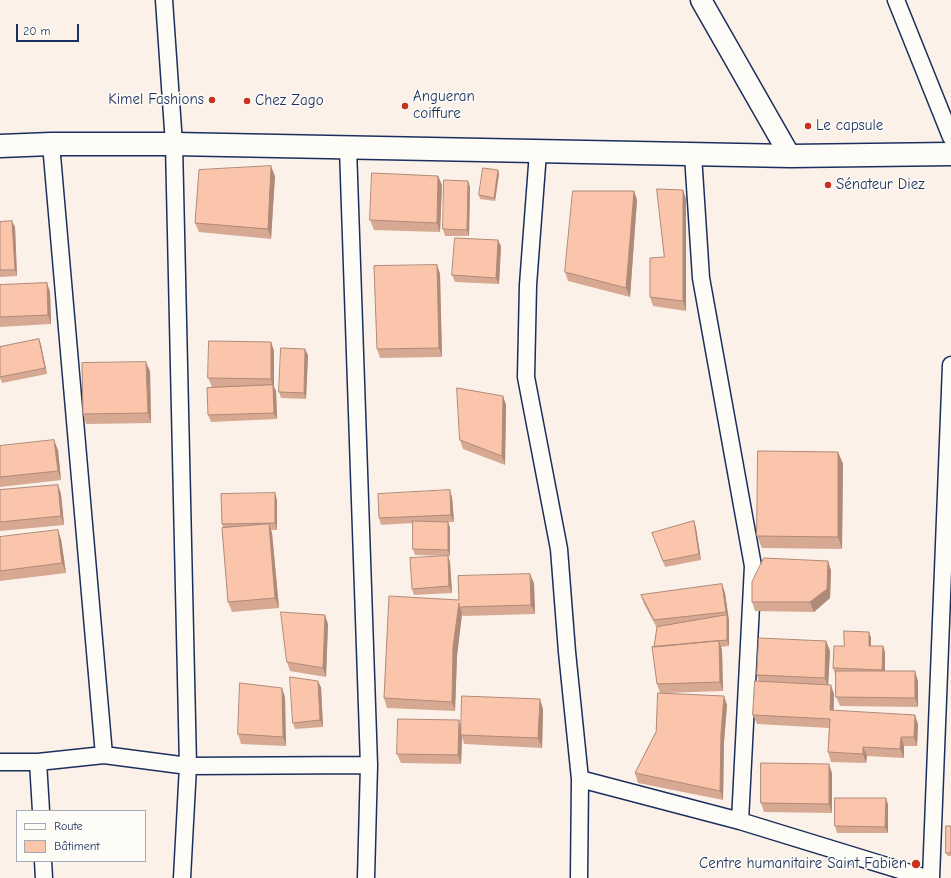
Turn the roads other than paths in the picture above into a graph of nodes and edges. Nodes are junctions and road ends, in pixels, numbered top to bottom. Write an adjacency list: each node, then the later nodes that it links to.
1 (164, 0): 6 (street)
2 (701, 0): 12 (street)
3 (896, 0): 4 (street)
4 (951, 137)
5 (51, 144): 6 (main road); 7 (main road); 14 (street)
6 (174, 144): 8 (main road); 18 (street)
7 (0, 146)
8 (348, 148): 9 (main road); 17 (street)
9 (538, 152): 11 (main road); 19 (street)
10 (951, 154): 12 (main road)
11 (693, 155): 12 (main road); 21 (street)
12 (790, 156)
13 (951, 365): 28 (street)
14 (104, 755): 16 (street); 18 (street)
15 (0, 762): 16 (street)
16 (38, 762): 20 (street)
17 (369, 765): 18 (street); 25 (street)
18 (188, 766): 24 (street)
19 (580, 779): 21 (street); 26 (street)
20 (41, 810)
21 (740, 820): 27 (street)
22 (43, 862): 23 (street)
23 (44, 878)
24 (182, 878)
25 (366, 878)
26 (579, 878)
27 (926, 878)
28 (931, 878)

